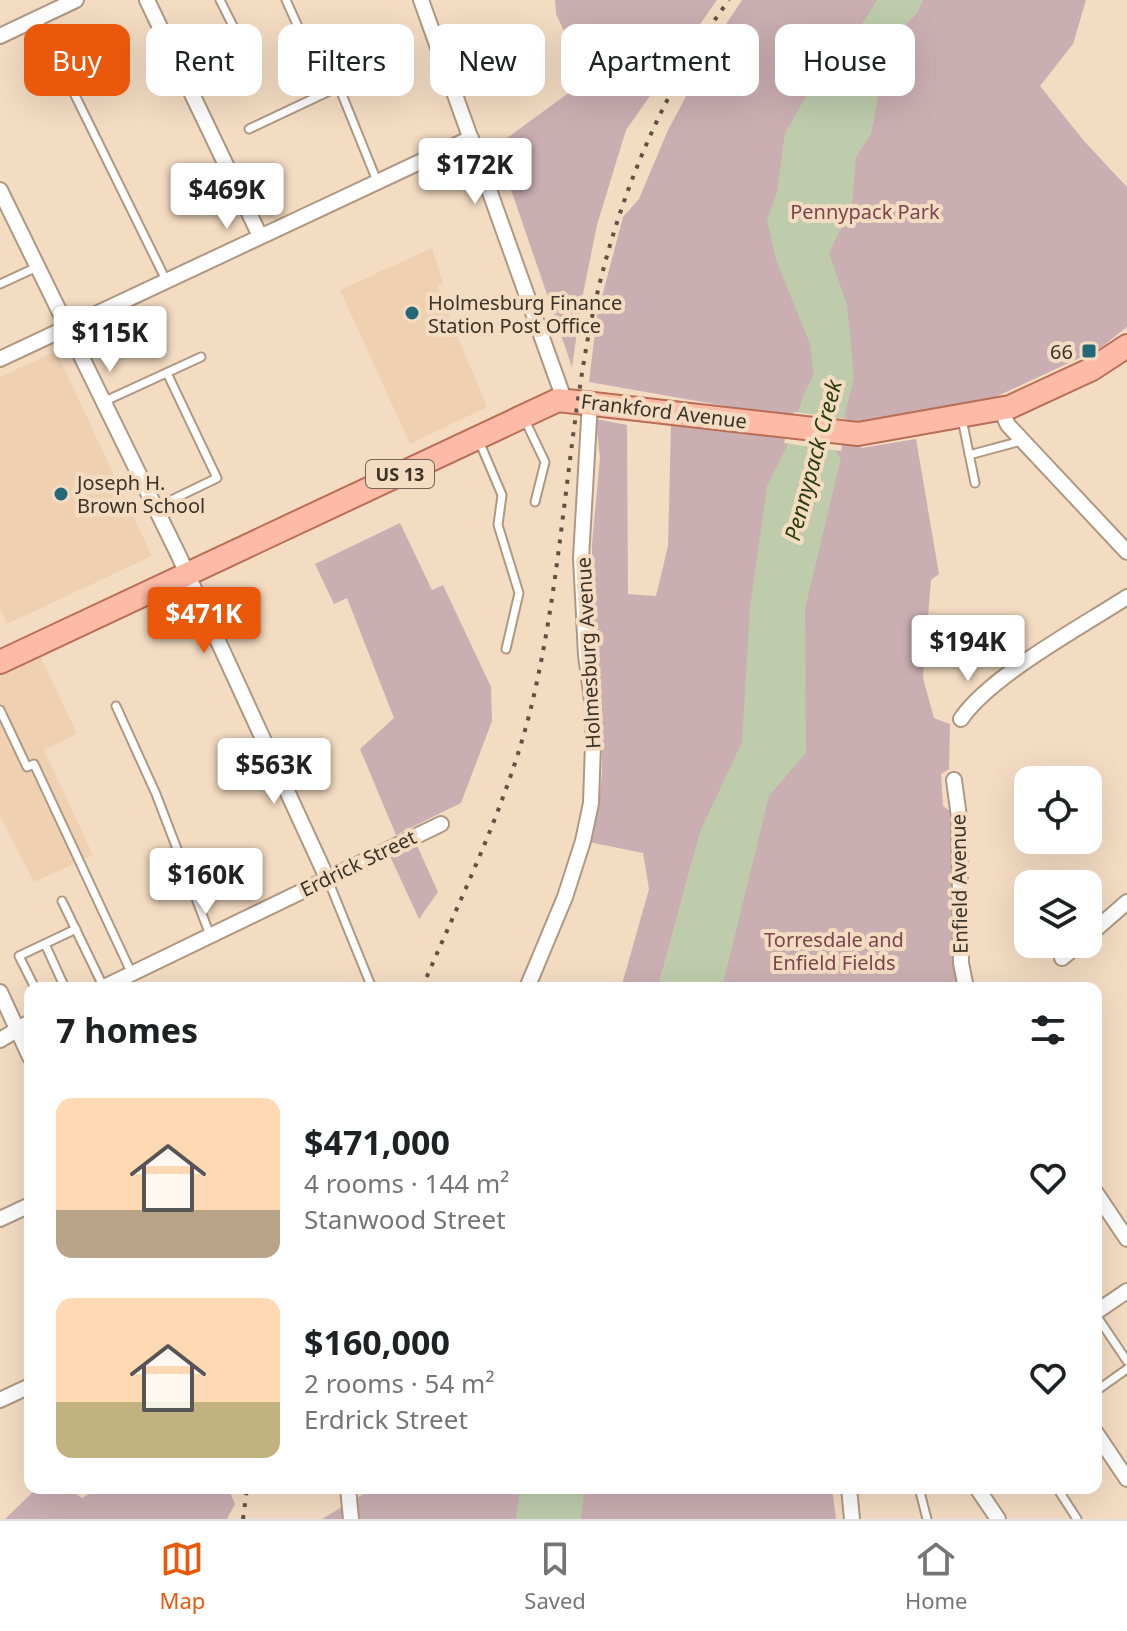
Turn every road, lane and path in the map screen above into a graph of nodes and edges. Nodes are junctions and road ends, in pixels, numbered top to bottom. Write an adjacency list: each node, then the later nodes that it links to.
1 (76, 0): 6 (street)
2 (147, 0): 16 (street)
3 (220, 0): 7 (lane)
4 (286, 0): 8 (lane)
5 (421, 0): 13 (street)
6 (37, 18): 9 (street); 18 (lane)
7 (232, 24)
8 (297, 24)
9 (0, 36)
10 (319, 96): 12 (lane)
11 (342, 96): 14 (lane)
12 (249, 129)
13 (471, 138): 14 (street); 25 (street)
14 (377, 181): 16 (street)
15 (0, 190): 17 (street)
16 (260, 236): 18 (street)
17 (37, 267): 19 (lane); 20 (street)
18 (166, 280): 20 (street)
19 (0, 284)
20 (67, 328): 23 (street); 26 (street)
21 (1127, 346): 28 (main road, Frankford Avenue / US 13)
22 (201, 357): 24 (lane)
23 (0, 359)
24 (167, 373): 26 (lane); 36 (lane)
25 (564, 399): 27 (main road, Frankford Avenue / US 13); 29 (main road, Frankford Avenue / US 13)
26 (103, 402): 36 (street)
27 (590, 402): 30 (main road, Frankford Avenue / US 13); 60 (street, Holmesburg Avenue)
28 (1001, 410): 30 (main road, Frankford Avenue / US 13); 32 (street)
29 (523, 416): 31 (main road, Frankford Avenue / US 13); 35 (lane)
30 (961, 417): 33 (lane)
31 (478, 438): 38 (main road, Frankford Avenue / US 13); 40 (lane)
32 (1022, 441): 33 (lane); 37 (street)
33 (969, 455): 34 (lane)
34 (975, 483)
35 (535, 502)
36 (155, 508): 38 (street)
37 (1127, 552)
38 (187, 574): 41 (main road, Frankford Avenue / US 13); 47 (street)
39 (1127, 597): 44 (street)
40 (506, 649)
41 (0, 662)
42 (116, 706): 52 (lane)
43 (0, 710): 54 (lane)
44 (961, 719)
45 (954, 780): 61 (street, Enfield Avenue)
46 (441, 824): 47 (street, Erdrick Street)
47 (327, 878): 52 (street, Erdrick Street); 59 (lane)
48 (62, 901): 51 (lane)
49 (1127, 902): 50 (street)
50 (1102, 924)
51 (76, 929): 53 (lane); 57 (lane)
52 (210, 935): 54 (street, Erdrick Street)
53 (45, 944): 55 (lane); 56 (lane)
54 (132, 974): 58 (street, Erdrick Street)
55 (32, 982)
56 (62, 982)
57 (100, 982)
58 (115, 982)
59 (370, 982)
60 (530, 982)
61 (965, 982)
62 (0, 992): 63 (street)
63 (24, 1026): 64 (street)
64 (0, 1040)
65 (1102, 1202): 68 (street)
66 (24, 1208): 67 (street)
67 (0, 1219)
68 (1127, 1239)
69 (1127, 1291): 70 (street)
70 (1102, 1310)
71 (1102, 1323): 72 (lane)
72 (1127, 1361)
73 (1127, 1369): 74 (lane)
74 (1102, 1387)
75 (24, 1389): 76 (street)
76 (0, 1400)
77 (1102, 1442): 78 (street)
78 (1127, 1479)
79 (349, 1494): 84 (street)
80 (850, 1494): 85 (street)
81 (921, 1494): 86 (lane)
82 (981, 1494): 87 (street)
83 (1061, 1494): 88 (lane)
84 (351, 1519)
85 (852, 1519)
86 (927, 1519)
87 (998, 1519)
88 (1077, 1519)

